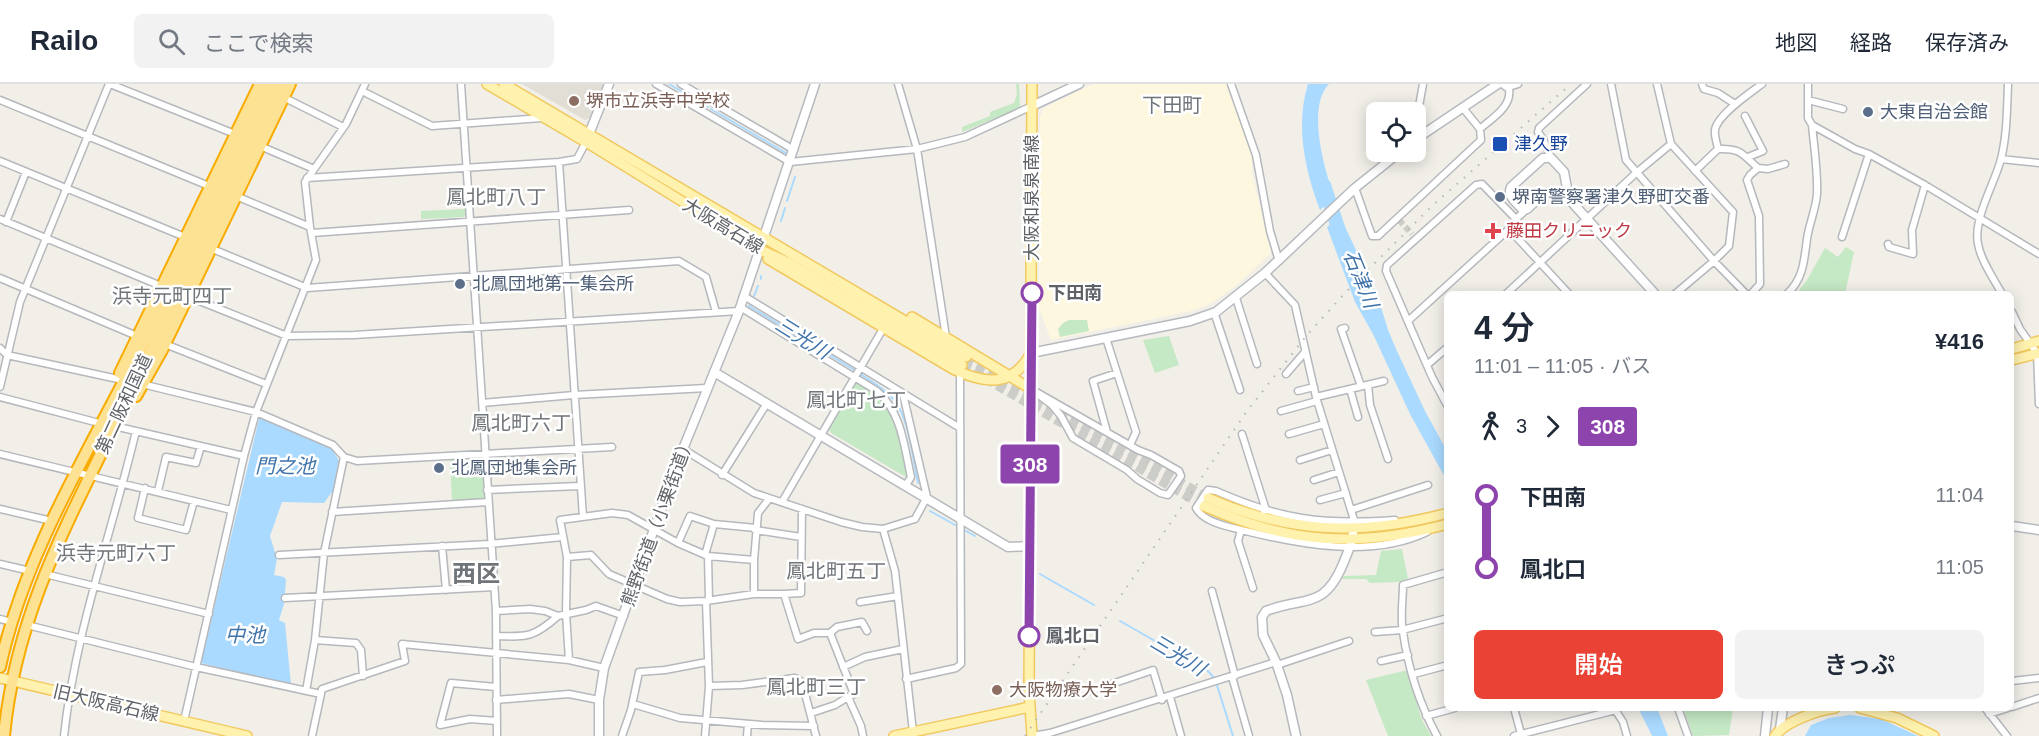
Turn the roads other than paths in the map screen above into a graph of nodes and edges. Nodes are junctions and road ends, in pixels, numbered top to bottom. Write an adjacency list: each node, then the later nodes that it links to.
1 (109, 84): 46 (street); 47 (street)
2 (270, 84): 122 (highway, 第二阪和国道)
3 (280, 84): 122 (highway, 第二阪和国道)
4 (290, 84): 30 (highway)
5 (462, 84): 41 (street)
6 (487, 84): 40 (main road, 大阪高石線)
7 (504, 84): 48 (main road, 大阪高石線)
8 (609, 84): 48 (street)
9 (656, 84): 36 (street)
10 (681, 84): 36 (street)
11 (815, 84): 53 (street)
12 (898, 84): 51 (street)
13 (1032, 84): 35 (main road, 大阪和泉泉南線)
14 (1079, 84): 35 (street)
15 (1231, 84): 95 (street)
16 (1423, 84): 33 (street)
17 (1502, 84): 18 (street); 37 (street); 44 (street)
18 (1518, 84)
19 (1576, 84): 29 (street)
20 (1587, 84): 29 (street)
21 (1611, 84): 69 (street)
22 (1657, 84): 49 (street)
23 (1702, 84): 34 (street)
24 (1762, 84): 34 (street)
25 (1808, 84): 32 (street)
26 (2008, 84): 57 (street)
27 (256, 85): 46 (highway)
28 (363, 87): 41 (street); 43 (street)
29 (1581, 90): 56 (street)
30 (283, 98): 43 (street); 50 (highway)
31 (0, 100): 47 (street)
32 (1808, 100): 38 (street); 42 (street)
33 (1420, 102)
34 (1735, 104): 52 (street)
35 (1032, 106): 51 (street); 136 (main road, 大阪和泉泉南線)
36 (709, 108): 53 (street); 60 (street)
37 (1463, 108): 44 (street); 45 (street)
38 (1843, 109)
39 (1745, 116): 55 (street)
40 (543, 117): 41 (street); 48 (main road, 大阪高石線)
41 (463, 124): 64 (street)
42 (1812, 124): 54 (street); 111 (street)
43 (343, 127): 66 (street)
44 (1480, 129): 74 (street)
45 (1426, 133)
46 (235, 134): 72 (highway)
47 (88, 136): 72 (street); 73 (street)
48 (587, 138): 59 (street); 88 (main road, 大阪高石線); 93 (main road, 大阪高石線)
49 (1671, 144): 67 (street); 69 (street)
50 (260, 146): 66 (street); 75 (highway)
51 (917, 149): 60 (street); 128 (street)
52 (1718, 149): 55 (street); 67 (street)
53 (794, 150): 60 (street)
54 (1869, 154): 71 (street); 89 (street)
55 (1748, 157): 65 (street)
56 (1551, 158): 76 (street); 77 (street)
57 (2001, 159): 62 (street); 80 (street)
58 (0, 161): 68 (street)
59 (559, 162): 64 (street); 79 (street)
60 (790, 162): 88 (street)
61 (1388, 162): 74 (street)
62 (2039, 163)
63 (1785, 165): 65 (street)
64 (466, 168): 70 (street); 84 (street)
65 (1758, 168): 110 (street)
66 (314, 169): 70 (street)
67 (1695, 171): 96 (street)
68 (26, 172): 73 (street); 83 (street)
69 (1636, 173): 82 (street); 96 (street)
70 (307, 178): 86 (street)
71 (1926, 185): 80 (street); 91 (street)
72 (209, 186): 87 (highway)
73 (67, 189): 87 (street); 90 (street)
74 (1354, 189): 95 (street)
75 (235, 196): 86 (street); 92 (highway)
76 (1569, 199): 77 (street); 82 (street)
77 (1527, 209): 81 (street)
78 (629, 210): 79 (street)
79 (563, 215): 84 (street); 98 (street)
80 (1980, 218): 94 (street); 112 (street)
81 (1515, 219): 85 (street); 120 (street)
82 (1587, 219): 97 (street); 107 (street)
83 (3, 220): 90 (street)
84 (469, 222): 86 (street); 100 (street)
85 (1509, 229): 97 (street); 120 (street)
86 (311, 230): 104 (street)
87 (185, 237): 102 (highway)
88 (765, 237): 93 (street); 128 (main road); 140 (main road, 大阪高石線)
89 (1842, 237)
90 (46, 238): 102 (street); 103 (street)
91 (1888, 244)
92 (210, 248): 104 (street); 113 (highway)
93 (761, 250): 114 (street, 熊野街道（小栗街道）); 123 (main road); 140 (main road, 大阪高石線)
94 (2039, 254)
95 (1279, 261): 99 (street)
96 (1714, 261): 108 (street); 109 (street)
97 (1540, 263): 105 (street); 106 (street)
98 (566, 268): 100 (street); 117 (street); 121 (street)
99 (1265, 273): 115 (street); 135 (street)
100 (474, 274): 104 (street); 124 (street)
101 (0, 278): 103 (street)
102 (161, 286): 126 (highway)
103 (26, 288): 126 (street); 138 (street)
104 (307, 288): 127 (street)
105 (1509, 291)
106 (1566, 291)
107 (1652, 291)
108 (1679, 291)
109 (1746, 291)
110 (1752, 291)
111 (1790, 291)
112 (2001, 291)
113 (187, 296): 127 (street); 131 (highway)
114 (744, 296): 116 (street, 熊野街道（小栗街道）); 144 (street)
115 (1236, 298): 118 (street); 141 (street)
116 (740, 309): 117 (street); 143 (street, 熊野街道（小栗街道）); 144 (street)
117 (716, 312): 121 (street)
118 (1214, 312): 129 (street); 157 (street)
119 (2014, 315): 130 (street)
120 (1408, 321): 142 (street)
121 (568, 322): 124 (street); 161 (street)
122 (158, 324): 173 (highway, 第二阪和国道); 179 (highway, 第二阪和国道)
123 (884, 327): 140 (main road); 144 (street)
124 (477, 328): 127 (street); 165 (street)
125 (1345, 328): 152 (street)
126 (137, 336): 148 (highway)
127 (287, 336): 151 (street)
128 (946, 337): 147 (main road)
129 (1106, 338): 136 (street); 145 (street)
130 (2034, 342): 133 (main road); 137 (street)
131 (165, 344): 150 (highway); 151 (street)
132 (0, 348): 138 (street)
133 (2014, 348)
134 (1444, 350): 142 (street)
135 (1305, 352): 146 (street); 154 (street)
136 (1031, 353): 147 (main road); 156 (main road, 大阪和泉泉南線)
137 (2038, 353): 139 (main road); 167 (street)
138 (7, 355): 148 (street); 153 (street)
139 (2014, 359)
140 (963, 364): 147 (main road); 174 (street)
141 (1257, 364)
142 (1427, 365): 164 (street)
143 (714, 372): 155 (street, 熊野街道（小栗街道）); 166 (street)
144 (858, 373): 160 (street); 180 (street); 199 (street)
145 (1117, 373): 176 (street); 181 (street)
146 (1286, 374)
147 (1009, 375): 156 (main road)
148 (118, 379): 171 (highway)
149 (1384, 381): 152 (street)
150 (142, 384): 169 (street); 173 (highway)
151 (266, 384): 169 (street)
152 (1364, 386): 158 (street); 189 (street)
153 (0, 387)
154 (1314, 387): 159 (street); 163 (street)
155 (707, 388): 161 (street); 184 (street, 熊野街道（小栗街道）)
156 (1031, 389): 176 (street); 181 (street); 237 (main road, 大阪和泉泉南線)
157 (1240, 390)
158 (1350, 390): 163 (street); 170 (street)
159 (1298, 391)
160 (903, 394): 174 (street); 206 (street)
161 (574, 395): 165 (street); 185 (street)
162 (0, 398): 171 (street)
163 (1317, 399): 168 (street); 172 (street)
164 (1444, 399)
165 (482, 403): 188 (street)
166 (767, 403): 180 (street); 195 (street)
167 (2039, 404)
168 (1281, 411)
169 (256, 412): 190 (street); 191 (street)
170 (1358, 417)
171 (99, 423): 179 (highway)
172 (1324, 424): 178 (street); 186 (street)
173 (114, 426): 175 (street); 196 (highway, 第二阪和国道)
174 (960, 428): 221 (street)
175 (136, 431): 182 (street); 198 (street)
176 (1107, 432): 181 (street)
177 (1242, 434): 217 (street)
178 (1289, 434)
179 (96, 435): 194 (highway, 第二阪和国道)
180 (822, 436): 199 (street); 211 (street)
181 (1130, 445)
182 (201, 446): 190 (street); 204 (street)
183 (612, 447): 185 (street)
184 (683, 449): 195 (street); 228 (street, 熊野街道（小栗街道）)
185 (578, 450): 188 (street); 201 (street)
186 (1332, 450): 192 (street); 193 (street)
187 (0, 454): 194 (street)
188 (485, 454): 191 (street); 203 (street)
189 (1389, 455)
190 (244, 456): 215 (street)
191 (344, 457): 218 (street)
192 (1300, 460)
193 (1339, 472): 197 (street); 205 (street)
194 (77, 473): 196 (street); 222 (highway, 第二阪和国道)
195 (722, 475): 207 (street)
196 (90, 476): 198 (street); 246 (highway, 第二阪和国道)
197 (1314, 480)
198 (124, 483): 202 (street); 247 (street)
199 (906, 485): 206 (street)
200 (1428, 485): 216 (street)
201 (579, 486): 203 (street); 220 (street)
202 (145, 488): 204 (street); 209 (street)
203 (487, 490): 210 (street)
204 (158, 491): 209 (street)
205 (1346, 493): 208 (street); 216 (street)
206 (927, 497): 221 (street); 227 (street)
207 (769, 499): 211 (street); 226 (street)
208 (1320, 500)
209 (194, 501): 215 (street)
210 (488, 502): 218 (street); 235 (street)
211 (782, 502): 214 (street)
212 (1206, 502): 231 (main road)
213 (0, 509): 222 (street)
214 (802, 509): 227 (street); 233 (street)
215 (231, 510): 262 (street)
216 (1351, 510): 231 (street)
217 (1264, 511): 229 (street); 231 (street)
218 (332, 512): 238 (street)
219 (1444, 514): 231 (main road)
220 (583, 517): 228 (street); 232 (street)
221 (959, 520): 237 (street); 294 (street)
222 (53, 521): 244 (highway, 第二阪和国道)
223 (714, 524): 226 (street); 234 (street); 240 (street)
224 (1443, 525): 231 (main road)
225 (2014, 526): 230 (street)
226 (756, 529): 233 (street); 242 (street)
227 (883, 529): 255 (street)
228 (655, 530): 234 (street); 248 (street, 熊野街道（小栗街道）)
229 (1241, 530): 231 (street); 250 (street)
230 (2039, 531)
231 (1353, 535): 283 (street)
232 (563, 537): 235 (street); 241 (street)
233 (801, 537): 254 (street)
234 (678, 543): 240 (street)
235 (490, 544): 236 (street); 249 (street)
236 (442, 546): 238 (street); 251 (street)
237 (1030, 546): 311 (main road, 大阪和泉泉南線)
238 (324, 553): 239 (street); 256 (street)
239 (279, 555)
240 (707, 556): 242 (street); 258 (street)
241 (567, 557): 248 (street); 261 (street)
242 (754, 560): 253 (street)
243 (0, 564): 244 (street)
244 (30, 571): 267 (highway, 第二阪和国道)
245 (1444, 573): 269 (street)
246 (45, 574): 247 (street); 268 (highway, 第二阪和国道)
247 (94, 586): 262 (street); 274 (street)
248 (634, 586): 258 (street); 264 (street, 熊野街道（小栗街道）)
249 (494, 587): 251 (street); 260 (street)
250 (1253, 588)
251 (446, 590): 256 (street)
252 (1212, 591): 291 (street)
253 (754, 594): 254 (street); 258 (street)
254 (784, 594): 272 (street)
255 (898, 596): 259 (street); 277 (street)
256 (319, 597): 257 (street); 275 (street)
257 (285, 598)
258 (707, 601): 281 (street)
259 (860, 602)
260 (496, 611): 263 (street); 273 (street)
261 (566, 613): 263 (street); 264 (street); 280 (street)
262 (208, 614): 286 (street)
263 (558, 616): 273 (street)
264 (624, 616): 288 (street, 熊野街道（小栗街道）)
265 (0, 619): 267 (street)
266 (1444, 619): 269 (street)
267 (12, 622): 285 (highway, 第二阪和国道)
268 (26, 625): 274 (street); 295 (highway, 第二阪和国道)
269 (1402, 630): 271 (street); 279 (street)
270 (867, 631): 272 (street)
271 (1375, 632)
272 (830, 633): 287 (street)
273 (496, 636): 278 (street)
274 (81, 638): 286 (street); 301 (street)
275 (315, 640): 290 (street); 299 (street)
276 (1349, 641): 283 (street)
277 (903, 649): 287 (street); 294 (street)
278 (495, 652): 280 (street); 290 (street); 298 (street)
279 (1408, 655): 282 (street); 289 (street)
280 (569, 660): 288 (street)
281 (707, 662): 297 (street); 309 (street)
282 (1382, 662)
283 (1277, 664): 291 (street); 347 (street)
284 (1444, 666): 289 (street)
285 (0, 667)
286 (196, 667): 299 (street); 325 (street)
287 (843, 667): 303 (street)
288 (604, 668): 307 (street, 熊野街道（小栗街道）)
289 (1414, 674): 323 (street)
290 (363, 676): 302 (street)
291 (1233, 676): 304 (street); 346 (street)
292 (0, 678): 295 (main road, 旧大阪高石線)
293 (2039, 678): 296 (street)
294 (906, 679): 329 (street)
295 (12, 681): 301 (main road, 旧大阪高石線); 332 (highway, 第二阪和国道)
296 (2014, 681)
297 (709, 686): 322 (street); 324 (street)
298 (496, 687): 306 (street); 326 (street)
299 (306, 691): 302 (street)
300 (1091, 691): 308 (street)
301 (68, 694): 325 (main road, 旧大阪高石線); 333 (street)
302 (321, 694): 335 (street)
303 (848, 697): 322 (street); 342 (street)
304 (1170, 697): 308 (street); 345 (street)
305 (2039, 698): 310 (street)
306 (496, 700): 307 (street); 326 (street)
307 (599, 700): 337 (street, 熊野街道（小栗街道）)
308 (1161, 700): 344 (street)
309 (633, 704): 324 (street); 338 (street)
310 (2014, 706)
311 (1030, 707): 329 (main road); 344 (main road)
312 (1444, 711): 323 (street)
313 (1514, 711): 331 (street)
314 (1608, 711): 331 (street)
315 (1616, 711): 349 (street)
316 (1679, 711): 350 (street)
317 (1768, 711): 351 (street)
318 (1782, 711): 330 (street)
319 (1824, 711): 330 (main road)
320 (1871, 711): 352 (main road)
321 (1987, 711): 353 (street)
322 (811, 713): 328 (street)
323 (1426, 716): 348 (street)
324 (707, 720): 327 (street); 339 (street)
325 (184, 721): 334 (main road, 旧大阪高石線)
326 (497, 721): 336 (street)
327 (748, 724): 328 (street); 340 (street)
328 (814, 726): 341 (street)
329 (913, 732): 343 (main road)
330 (1778, 734)
331 (1518, 735)
332 (4, 736)
333 (64, 736)
334 (247, 736)
335 (312, 736)
336 (497, 736)
337 (598, 736)
338 (622, 736)
339 (705, 736)
340 (747, 736)
341 (816, 736)
342 (863, 736)
343 (894, 736)
344 (1032, 736)
345 (1181, 736)
346 (1249, 736)
347 (1296, 736)
348 (1437, 736)
349 (1626, 736)
350 (1688, 736)
351 (1765, 736)
352 (1934, 736)
353 (2007, 736)

